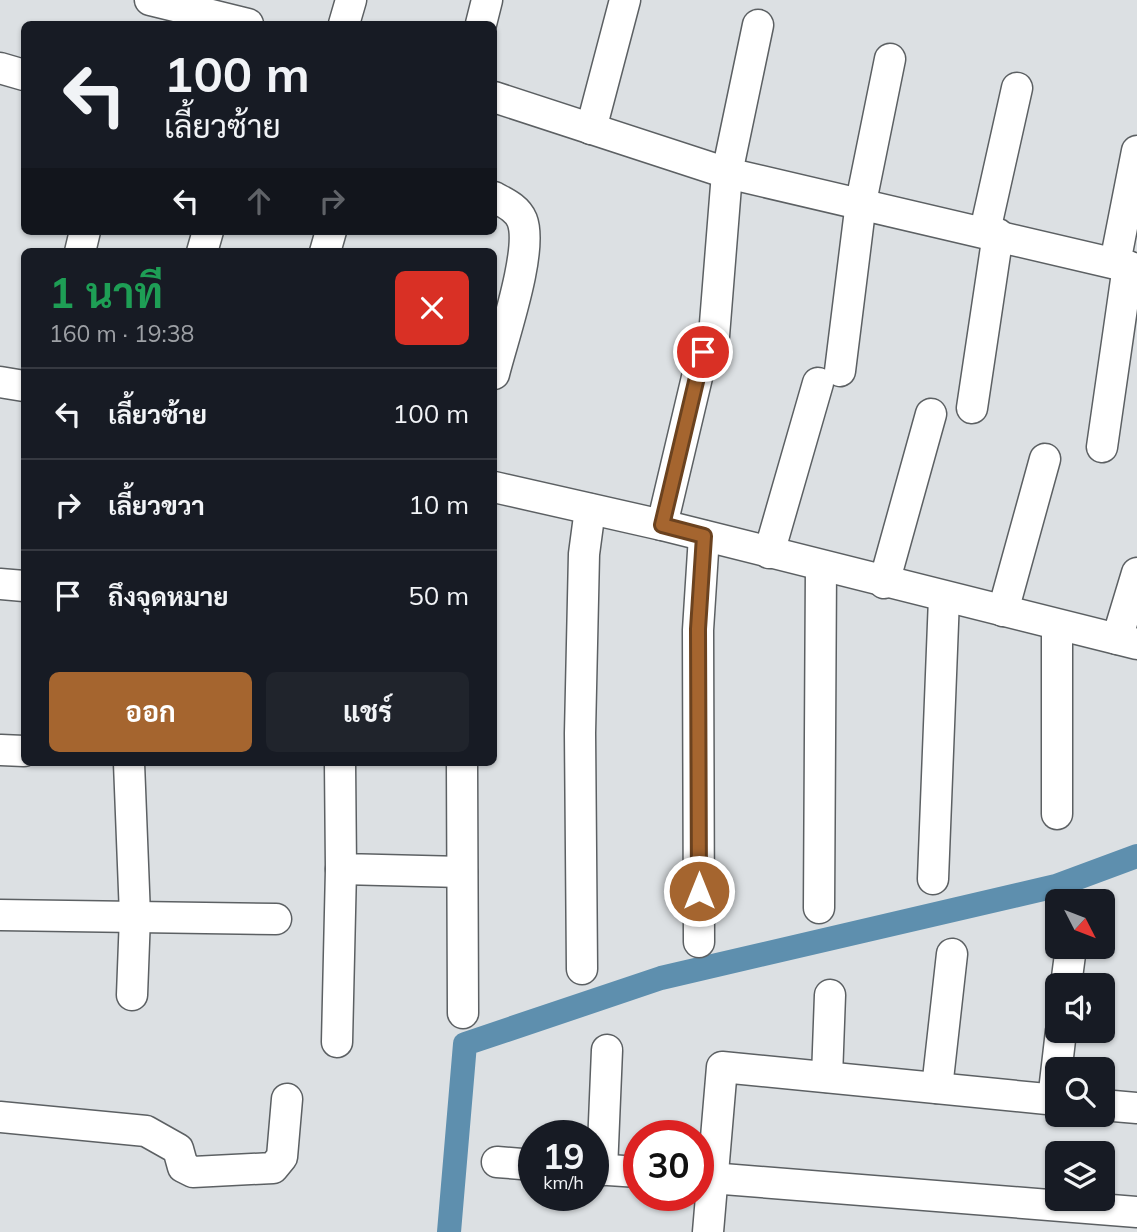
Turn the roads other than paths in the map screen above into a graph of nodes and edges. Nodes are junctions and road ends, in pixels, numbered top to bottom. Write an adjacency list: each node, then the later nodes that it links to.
1 (150, 0): 5 (street)
2 (351, 0): 7 (street)
3 (488, 0): 8 (street)
4 (625, 0): 13 (street)
5 (213, 7): 6 (street)
6 (242, 21)
7 (345, 21)
8 (482, 21)
9 (758, 25): 15 (street)
10 (890, 59): 17 (street)
11 (1017, 88): 18 (street)
12 (497, 98): 13 (street)
13 (591, 129): 15 (street)
14 (1137, 151): 19 (street)
15 (727, 173): 17 (street); 29 (street)
16 (497, 199): 20 (street)
17 (861, 202): 18 (street); 31 (street)
18 (992, 233): 19 (street); 23 (street)
19 (1127, 266): 25 (street)
20 (497, 362)
21 (0, 382): 22 (street)
22 (21, 386)
23 (972, 408)
24 (931, 414): 34 (street)
25 (1102, 447)
26 (1045, 459): 38 (street)
27 (497, 488): 28 (street)
28 (590, 509): 29 (street); 54 (street)
29 (662, 525): 30 (street)
30 (704, 536): 31 (street); 52 (street)
31 (769, 553): 32 (street)
32 (821, 566): 34 (street); 48 (street)
33 (1137, 573): 40 (street)
34 (884, 583): 37 (street)
35 (0, 584): 36 (street)
36 (21, 586)
37 (944, 598): 38 (street); 47 (street)
38 (1003, 611): 39 (street)
39 (1057, 625): 40 (street); 44 (street)
40 (1127, 642)
41 (130, 766): 50 (street)
42 (340, 766): 45 (street)
43 (462, 766): 46 (street)
44 (1057, 814)
45 (341, 869): 46 (street); 58 (street)
46 (462, 872): 57 (street)
47 (933, 879)
48 (819, 908)
49 (0, 915): 50 (street)
50 (135, 916): 51 (street); 55 (street)
51 (276, 919)
52 (699, 942)
53 (952, 954): 61 (street)
54 (582, 969)
55 (132, 995)
56 (830, 995): 60 (street)
57 (463, 1013)
58 (337, 1042)
59 (607, 1050): 67 (street)
60 (827, 1077): 61 (street); 68 (street)
61 (937, 1088): 63 (street)
62 (288, 1098): 66 (street)
63 (1045, 1099)
64 (1115, 1106): 65 (street)
65 (1137, 1108)
66 (0, 1117)
67 (601, 1120)
68 (714, 1120)
69 (497, 1162): 70 (street)
70 (518, 1164)
71 (714, 1178): 73 (street)
72 (707, 1211): 74 (street)
73 (1137, 1212)
74 (708, 1232)

